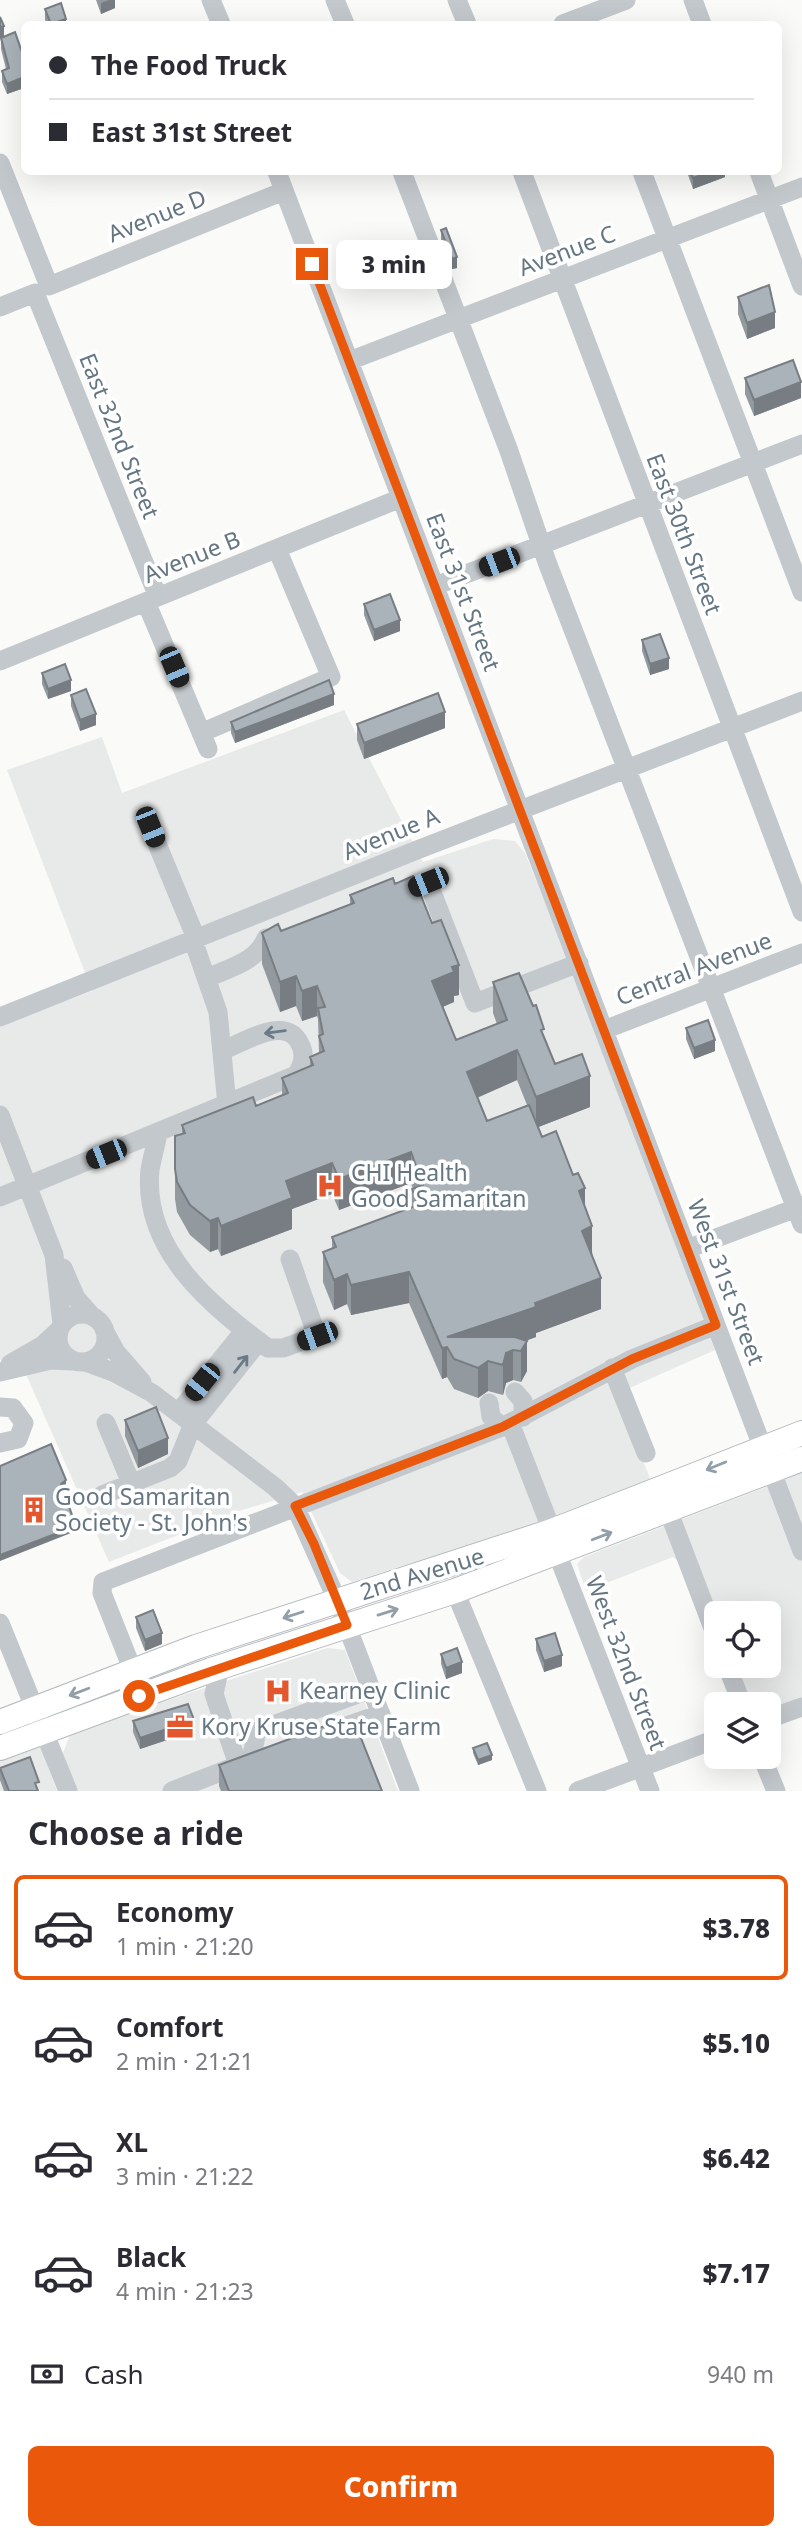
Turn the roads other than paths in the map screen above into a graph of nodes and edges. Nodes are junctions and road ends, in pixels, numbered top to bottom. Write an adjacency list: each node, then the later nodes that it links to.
1 (211, 0): 7 (street)
2 (335, 0): 8 (street)
3 (457, 0): 9 (street)
4 (626, 0): 6 (street)
5 (693, 0): 10 (street)
6 (582, 14)
7 (220, 21)
8 (344, 21)
9 (466, 21)
10 (701, 21)
11 (0, 163): 23 (street, East 32nd Street)
12 (278, 175): 18 (street, East 31st Street)
13 (402, 175): 25 (street)
14 (523, 175): 21 (street, East 30th Street)
15 (643, 175): 20 (street)
16 (760, 175): 19 (street)
17 (802, 187): 19 (street, Avenue C)
18 (284, 191): 23 (street, Avenue D); 26 (street, East 31st Street)
19 (769, 198): 20 (street, Avenue C); 22 (street)
20 (668, 239): 21 (street, Avenue C); 28 (street)
21 (562, 279): 25 (street, Avenue C); 30 (street, East 30th Street)
22 (802, 286)
23 (42, 290): 24 (street, Avenue D); 35 (street, East 32nd Street)
24 (0, 307)
25 (458, 320): 26 (street, Avenue C); 31 (street)
26 (349, 361): 29 (street, East 31st Street)
27 (802, 444): 28 (street)
28 (754, 464): 30 (street); 34 (street)
29 (401, 498): 32 (street, Avenue B); 33 (street, East 31st Street)
30 (647, 505): 31 (street); 38 (street, East 30th Street)
31 (541, 545): 33 (street); 39 (street)
32 (277, 549): 35 (street, Avenue B); 35 (street, East 32nd Street)
33 (435, 586): 40 (street, East 31st Street)
34 (802, 592)
35 (152, 600): 36 (street, Avenue B)
36 (0, 661)
37 (802, 701): 38 (street, Avenue A)
38 (732, 728): 39 (street, Avenue A); 43 (street, East 30th Street)
39 (627, 769): 40 (street, Avenue A); 51 (street)
40 (520, 810): 42 (street, Avenue A); 49 (street, East 31st Street)
41 (150, 827): 47 (street)
42 (417, 850): 44 (street, Avenue A); 49 (street)
43 (802, 912)
44 (258, 914): 46 (street); 47 (street, Avenue A)
45 (292, 935): 46 (street)
46 (266, 938): 50 (street)
47 (194, 939): 50 (street); 52 (street, Avenue A)
48 (802, 953): 51 (street, Central Avenue)
49 (579, 963): 53 (street, East 31st Street)
50 (206, 978): 54 (street)
51 (712, 988): 53 (street, Central Avenue); 60 (street)
52 (0, 1017)
53 (604, 1030): 61 (street, West 31st Street)
54 (222, 1051): 55 (street); 55 (street, one-way to 54)
55 (227, 1105): 57 (street)
56 (0, 1115): 58 (street)
57 (158, 1133): 58 (street); 67 (street)
58 (28, 1185): 59 (street); 62 (street)
59 (0, 1197)
60 (800, 1213): 61 (street)
61 (687, 1249): 65 (street, West 31st Street)
62 (54, 1255): 64 (street); 66 (street)
63 (290, 1259): 67 (street)
64 (99, 1324): 66 (street); 68 (street); 72 (street)
65 (716, 1325): 69 (street); 80 (street, West 31st Street)
66 (60, 1327): 68 (street); 70 (street)
67 (251, 1336): 75 (street)
68 (79, 1362): 70 (street); 72 (street)
69 (612, 1368): 76 (street); 81 (street)
70 (1, 1372)
71 (515, 1392): 76 (street)
72 (152, 1393): 75 (street)
73 (489, 1403): 76 (street)
74 (0, 1408): 79 (street)
75 (185, 1418): 84 (street); 86 (street)
76 (512, 1422): 86 (street); 88 (street, West 32nd Street)
77 (106, 1423): 84 (street)
78 (802, 1433): 80 (main road, 2nd Avenue)
79 (0, 1443)
80 (763, 1448): 83 (street, West 31st Street); 88 (main road, 2nd Avenue, one-way to 88)
81 (646, 1453)
82 (802, 1459): 83 (main road, 2nd Avenue)
83 (772, 1471): 87 (main road, 2nd Avenue); 89 (street, West 31st Street)
84 (131, 1483): 85 (street)
85 (102, 1495)
86 (295, 1506): 91 (street); 96 (street)
87 (668, 1510): 88 (main road, 2nd Avenue, one-way to 87); 92 (street)
88 (554, 1542): 90 (main road, 2nd Avenue); 91 (main road, 2nd Avenue); 108 (street, West 32nd Street)
89 (801, 1546)
90 (455, 1591): 94 (main road, 2nd Avenue, one-way to 90); 113 (street)
91 (337, 1600): 94 (street); 96 (main road, 2nd Avenue, one-way to 96)
92 (704, 1604)
93 (0, 1623): 101 (street)
94 (347, 1625): 95 (main road, 2nd Avenue); 97 (street)
95 (220, 1667): 101 (main road, 2nd Avenue); 107 (street)
96 (133, 1671): 101 (main road, 2nd Avenue, one-way to 101)
97 (371, 1689): 99 (street); 107 (street)
98 (802, 1707): 100 (street)
99 (381, 1714): 103 (street); 112 (street)
100 (781, 1714)
101 (39, 1720): 102 (main road, 2nd Avenue); 105 (main road, 2nd Avenue); 110 (street)
102 (0, 1722)
103 (316, 1737)
104 (704, 1743): 108 (street)
105 (0, 1748)
106 (277, 1751): 107 (street)
107 (245, 1763): 111 (street)
108 (641, 1767): 114 (street); 115 (street, West 32nd Street)
109 (767, 1769): 116 (street)
110 (68, 1791)
111 (172, 1791)
112 (410, 1791)
113 (537, 1791)
114 (578, 1791)
115 (650, 1791)
116 (776, 1791)

